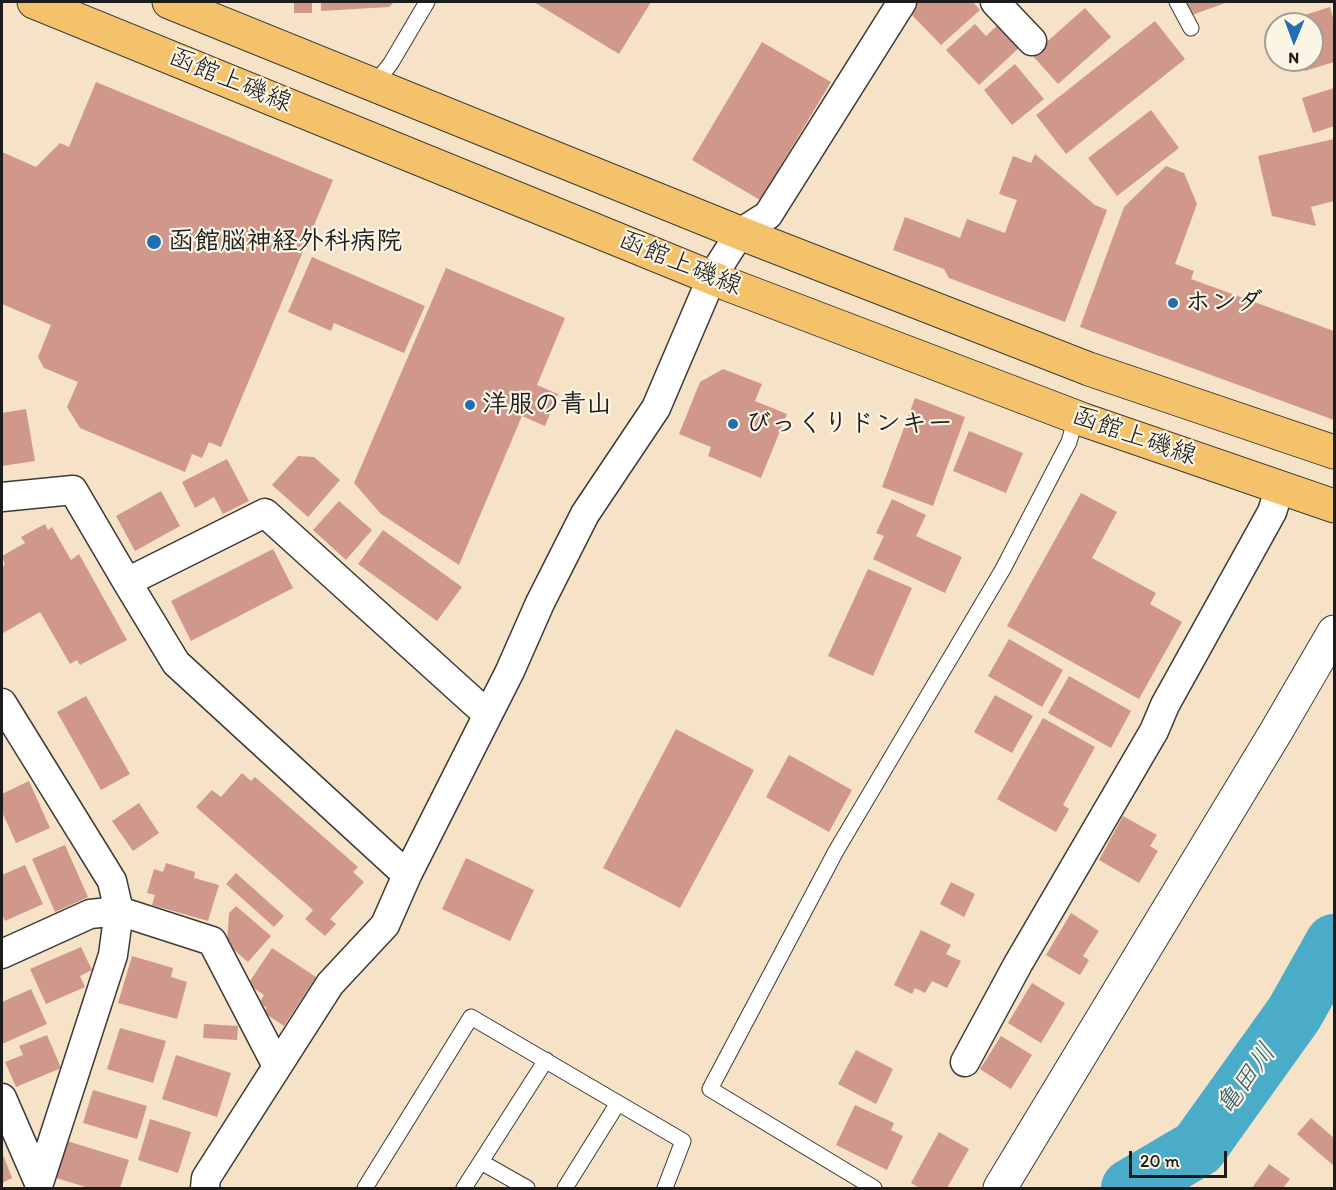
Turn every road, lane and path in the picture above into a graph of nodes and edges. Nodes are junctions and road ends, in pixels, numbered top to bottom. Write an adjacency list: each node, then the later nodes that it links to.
1 (34, 2): 11 (main road, 函館上磯線)
2 (168, 2): 9 (main road, 函館上磯線)
3 (427, 2): 9 (lane)
4 (902, 2): 10 (street)
5 (995, 2): 8 (street)
6 (1177, 2): 7 (lane)
7 (1191, 28)
8 (1032, 41)
9 (374, 85): 10 (main road, 函館上磯線)
10 (740, 233): 11 (street); 13 (main road, 函館上磯線)
11 (712, 277): 12 (main road, 函館上磯線); 20 (street)
12 (1076, 417): 14 (main road, 函館上磯線); 36 (lane)
13 (1335, 452)
14 (1280, 487): 16 (main road, 函館上磯線); 25 (street)
15 (2, 497): 17 (street)
16 (1335, 506)
17 (127, 582): 20 (street); 21 (street)
18 (1335, 632): 37 (street)
19 (2, 703): 22 (street)
20 (487, 714): 21 (street)
21 (407, 875): 26 (street)
22 (119, 911): 23 (street); 26 (street); 27 (street)
23 (2, 954)
24 (546, 1060): 28 (lane); 29 (lane); 31 (lane)
25 (965, 1062)
26 (277, 1065): 30 (street)
27 (2, 1098)
28 (618, 1103): 34 (lane); 35 (lane)
29 (481, 1162): 32 (lane); 33 (lane)
30 (205, 1188)
31 (365, 1188)
32 (464, 1188)
33 (527, 1188)
34 (565, 1188)
35 (665, 1188)
36 (874, 1188)
37 (1000, 1188)

